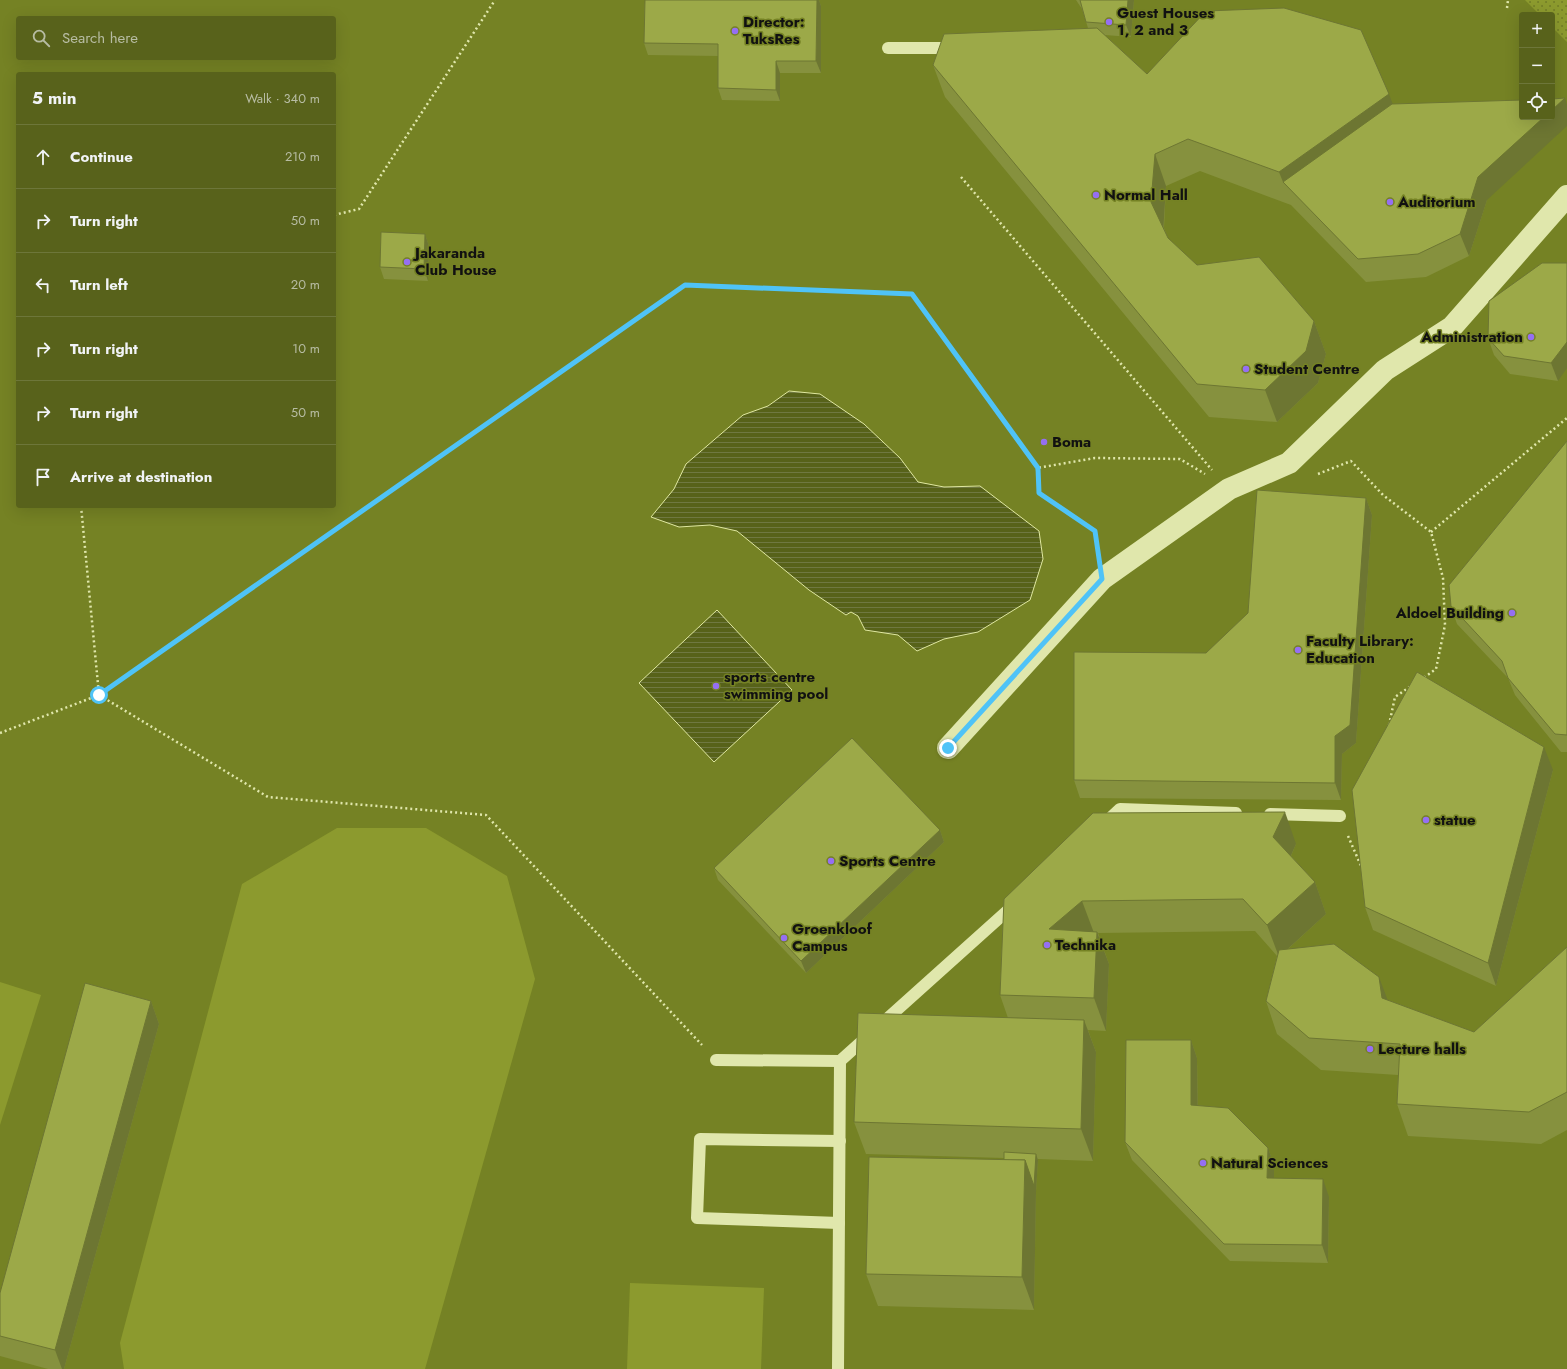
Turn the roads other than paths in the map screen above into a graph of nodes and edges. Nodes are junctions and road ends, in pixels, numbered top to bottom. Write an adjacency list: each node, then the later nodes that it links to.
1 (888, 48): 2 (lane)
2 (967, 48)
3 (1567, 196): 4 (street)
4 (948, 748)
5 (1246, 813): 8 (lane)
6 (1261, 813): 7 (lane)
7 (1340, 816)
8 (1097, 830)
9 (1021, 898): 11 (lane)
10 (716, 1060): 11 (lane)
11 (840, 1060): 12 (lane)
12 (840, 1141): 13 (lane); 13 (lane)
13 (839, 1223): 14 (lane)
14 (838, 1369)

